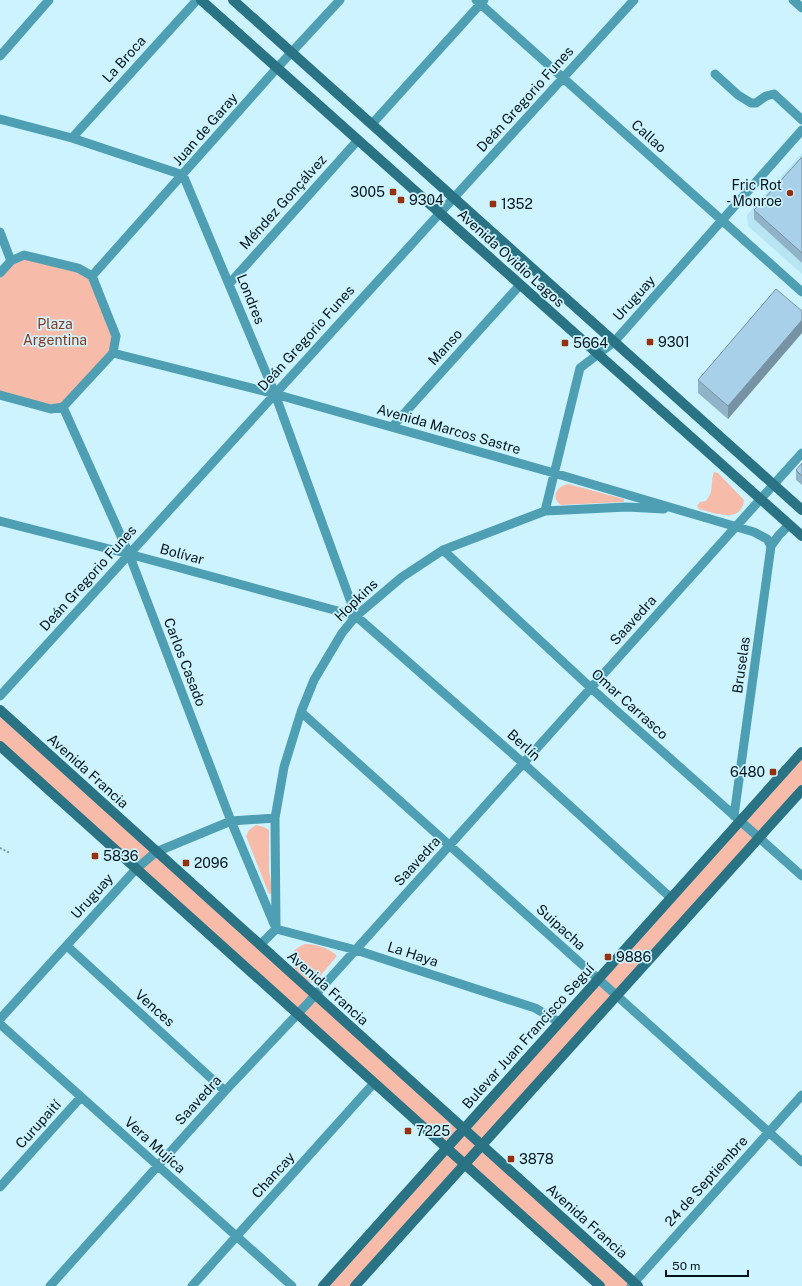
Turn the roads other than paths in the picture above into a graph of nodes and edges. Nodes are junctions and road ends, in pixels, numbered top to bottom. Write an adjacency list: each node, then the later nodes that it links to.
1 (49, 0): 11 (street)
2 (197, 0): 19 (street, La Broca)
3 (201, 0): 12 (main road, Avenida Ovidio Lagos)
4 (233, 0): 10 (main road, Avenida Ovidio Lagos)
5 (340, 0): 10 (street, Juan de Garay)
6 (634, 0): 14 (street, Deán Gregorio Funes)
7 (793, 0): 9 (street)
8 (480, 1): 14 (street, Callao); 17 (street)
9 (802, 8)
10 (291, 52): 12 (street, Juan de Garay); 17 (main road, Avenida Ovidio Lagos)
11 (0, 56)
12 (277, 68): 20 (main road, Avenida Ovidio Lagos); 21 (street, Juan de Garay)
13 (715, 74): 16 (street)
14 (563, 78): 22 (street, Deán Gregorio Funes); 24 (street, Callao)
15 (0, 119): 19 (street)
16 (802, 120)
17 (372, 124): 22 (main road, Avenida Ovidio Lagos)
18 (802, 130): 24 (street, Uruguay)
19 (72, 138): 21 (street)
20 (358, 140): 23 (main road, Avenida Ovidio Lagos); 29 (street, Méndez Gonçálvez)
21 (184, 175): 28 (street, Juan de Garay); 29 (street, Londres)
22 (453, 198): 23 (street, Deán Gregorio Funes); 32 (main road, Avenida Ovidio Lagos)
23 (440, 213): 30 (main road, Avenida Ovidio Lagos); 35 (street, Deán Gregorio Funes)
24 (722, 221): 31 (street, Callao); 32 (street, Uruguay)
25 (0, 232): 26 (street)
26 (11, 261): 27 (street); 28 (street)
27 (0, 273)
28 (92, 276): 33 (street)
29 (230, 283): 35 (street, Londres)
30 (520, 285): 34 (main road, Avenida Ovidio Lagos); 38 (street, Manso)
31 (802, 292)
32 (614, 342): 34 (street, Uruguay); 41 (main road, Avenida Ovidio Lagos)
33 (113, 353): 35 (street, Avenida Marcos Sastre); 37 (street)
34 (598, 354): 40 (street, Uruguay); 42 (main road, Avenida Ovidio Lagos)
35 (275, 394): 38 (street, Avenida Marcos Sastre); 52 (street, Deán Gregorio Funes); 53 (street, Londres)
36 (0, 395): 37 (street)
37 (63, 407): 52 (street, Carlos Casado)
38 (392, 427): 40 (street, Avenida Marcos Sastre)
39 (802, 453): 41 (street, Saavedra)
40 (554, 473): 43 (street, Avenida Marcos Sastre); 45 (street, Uruguay)
41 (773, 485): 42 (street, Saavedra); 44 (main road, Avenida Ovidio Lagos)
42 (760, 499): 47 (main road, Avenida Ovidio Lagos); 48 (street, Saavedra)
43 (679, 510): 45 (street, Hopkins); 48 (street, Avenida Marcos Sastre)
44 (802, 510)
45 (545, 511): 51 (street, Hopkins)
46 (0, 521): 52 (street, Bolívar)
47 (789, 525): 49 (main road, Avenida Ovidio Lagos); 50 (street, Bruselas)
48 (736, 527): 50 (street, Avenida Marcos Sastre); 54 (street, Saavedra)
49 (802, 536)
50 (772, 546): 63 (street, Bruselas)
51 (443, 550): 53 (street, Hopkins); 54 (street, Omar Carrasco)
52 (129, 554): 53 (street, Bolívar); 55 (street, Deán Gregorio Funes); 64 (street, Carlos Casado)
53 (356, 616): 57 (street, Hopkins); 60 (street, Berlín)
54 (591, 688): 60 (street, Saavedra); 63 (street, Omar Carrasco)
55 (0, 696)
56 (0, 710): 67 (main road, Avenida Francia)
57 (301, 712): 62 (street, Hopkins); 66 (street, Suipacha)
58 (0, 746): 68 (main road)
59 (802, 752): 63 (main road, Bulevar Juan Francisco Seguí)
60 (523, 763): 66 (street, Saavedra); 70 (street, Berlín)
61 (802, 790): 65 (main road)
62 (275, 818): 64 (street, Uruguay); 71 (street, Hopkins)
63 (737, 818): 65 (street, Omar Carrasco); 70 (main road, Bulevar Juan Francisco Seguí)
64 (231, 822): 67 (street, Uruguay); 71 (street, Carlos Casado)
65 (759, 838): 69 (street, Omar Carrasco); 77 (main road)
66 (450, 846): 74 (street, Saavedra); 75 (street, Suipacha)
67 (156, 852): 68 (street, Uruguay); 72 (main road, Avenida Francia)
68 (136, 869): 73 (street, Uruguay); 78 (main road)
69 (802, 876)
70 (671, 898): 75 (main road, Bulevar Juan Francisco Seguí)
71 (276, 928): 72 (street); 74 (street, La Haya)
72 (260, 945): 76 (main road, Avenida Francia)
73 (67, 946): 79 (street, Uruguay); 83 (street, Vences)
74 (356, 950): 76 (street, Saavedra); 80 (street, La Haya)
75 (598, 979): 77 (street, Suipacha); 80 (main road, Bulevar Juan Francisco Seguí)
76 (316, 995): 78 (street, Saavedra); 86 (main road, Avenida Francia)
77 (617, 995): 87 (street, Suipacha); 88 (main road)
78 (296, 1014): 82 (main road); 83 (street, Saavedra)
79 (0, 1019)
80 (559, 1022): 86 (main road, Bulevar Juan Francisco Seguí)
81 (0, 1024): 85 (street, Vera Mujíca)
82 (374, 1083): 89 (main road); 94 (street, Chancay)
83 (225, 1091): 92 (street, Saavedra)
84 (802, 1095): 87 (street, 24 de Septiembre)
85 (81, 1097): 92 (street, Vera Mujíca); 93 (street, Curupaití)
86 (464, 1129): 88 (main road, Avenida Francia); 89 (main road, Bulevar Juan Francisco Seguí)
87 (769, 1132): 90 (street, Suipacha); 95 (street, 24 de Septiembre)
88 (482, 1145): 91 (main road); 95 (main road, Avenida Francia)
89 (447, 1148): 91 (main road); 99 (main road, Bulevar Juan Francisco Seguí)
90 (802, 1162)
91 (465, 1164): 100 (main road); 101 (main road)
92 (158, 1167): 94 (street, Vera Mujíca); 96 (street, Saavedra)
93 (0, 1187)
94 (237, 1237): 97 (street, Chancay); 98 (street, Vera Mujíca)
95 (634, 1285)
96 (50, 1286)
97 (192, 1286)
98 (292, 1286)
99 (323, 1286)
100 (355, 1286)
101 (600, 1286)

